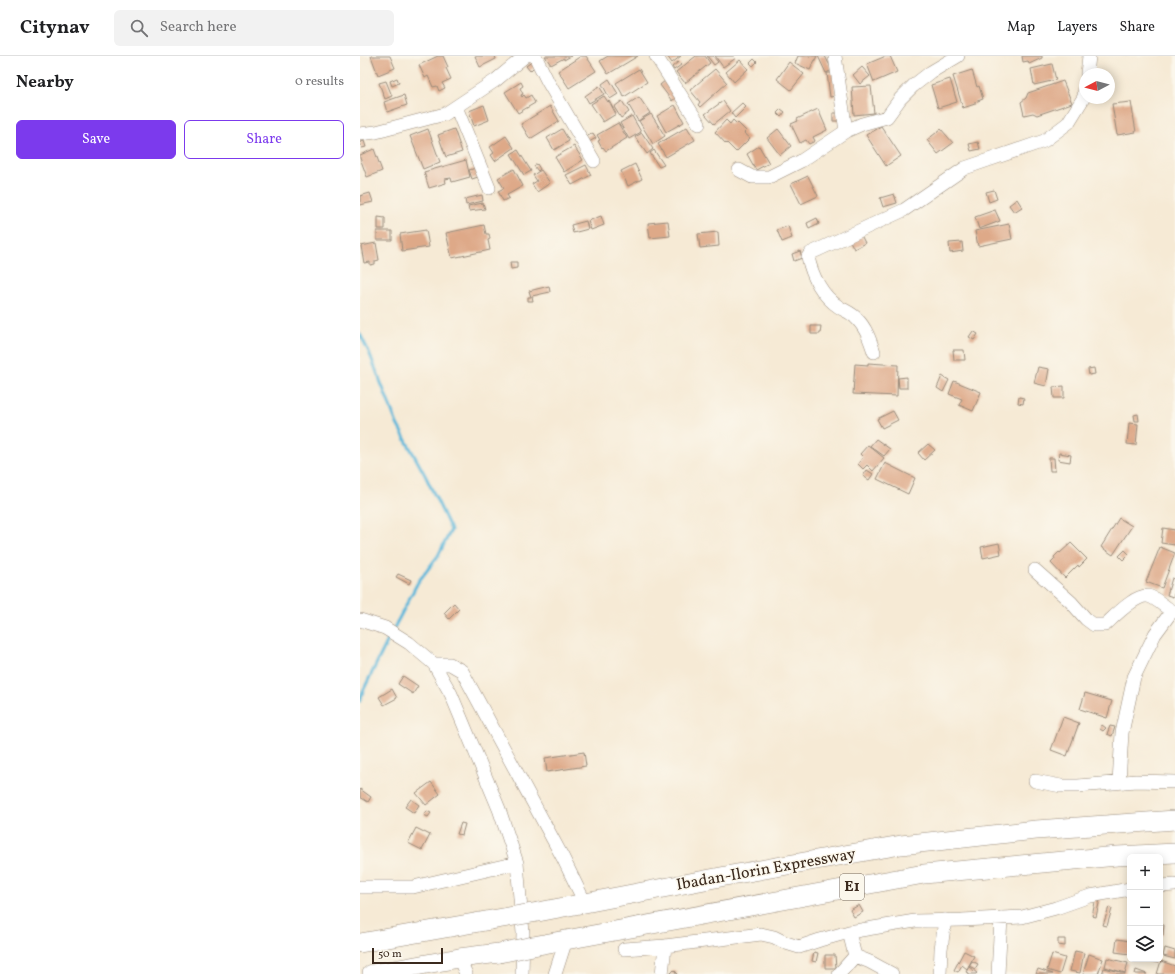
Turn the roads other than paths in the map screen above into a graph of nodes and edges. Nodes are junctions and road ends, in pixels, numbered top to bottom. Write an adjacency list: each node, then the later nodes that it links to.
1 (525, 56): 9 (street)
2 (535, 56): 13 (street)
3 (656, 56): 10 (street)
4 (835, 56): 11 (street)
5 (958, 56): 11 (street)
6 (1089, 56): 7 (street)
7 (1088, 68)
8 (1080, 104): 16 (street)
9 (456, 106): 12 (street); 15 (street)
10 (699, 124)
11 (846, 131): 14 (street)
12 (360, 134)
13 (594, 161)
14 (739, 170)
15 (489, 188)
16 (874, 352)
17 (1035, 570): 18 (street)
18 (1173, 612): 22 (street)
19 (360, 620): 20 (street)
20 (434, 664): 26 (street); 31 (street)
21 (1035, 781): 22 (street)
22 (1119, 782): 23 (street)
23 (1175, 782)
24 (1175, 820): 31 (highway, Ibadan-Ilorin Expressway / E1)
25 (1175, 853): 35 (highway, Ibadan-Ilorin Expressway / E1)
26 (517, 863): 29 (street); 42 (street)
27 (1175, 885): 28 (street)
28 (1163, 886)
29 (360, 887)
30 (1127, 890): 32 (street)
31 (585, 903): 36 (highway, Ibadan-Ilorin Expressway / E1, bridge)
32 (1001, 918): 33 (street); 48 (street)
33 (945, 920): 34 (street); 47 (street)
34 (849, 932): 37 (street); 39 (street)
35 (566, 940): 40 (highway, Ibadan-Ilorin Expressway / E1, bridge); 43 (street)
36 (360, 943)
37 (665, 946): 38 (street); 44 (street)
38 (624, 949)
39 (855, 956): 45 (street); 46 (street)
40 (462, 966): 41 (highway, Ibadan-Ilorin Expressway / E1)
41 (372, 974)
42 (522, 974)
43 (555, 974)
44 (662, 974)
45 (839, 974)
46 (892, 974)
47 (940, 974)
48 (998, 974)

